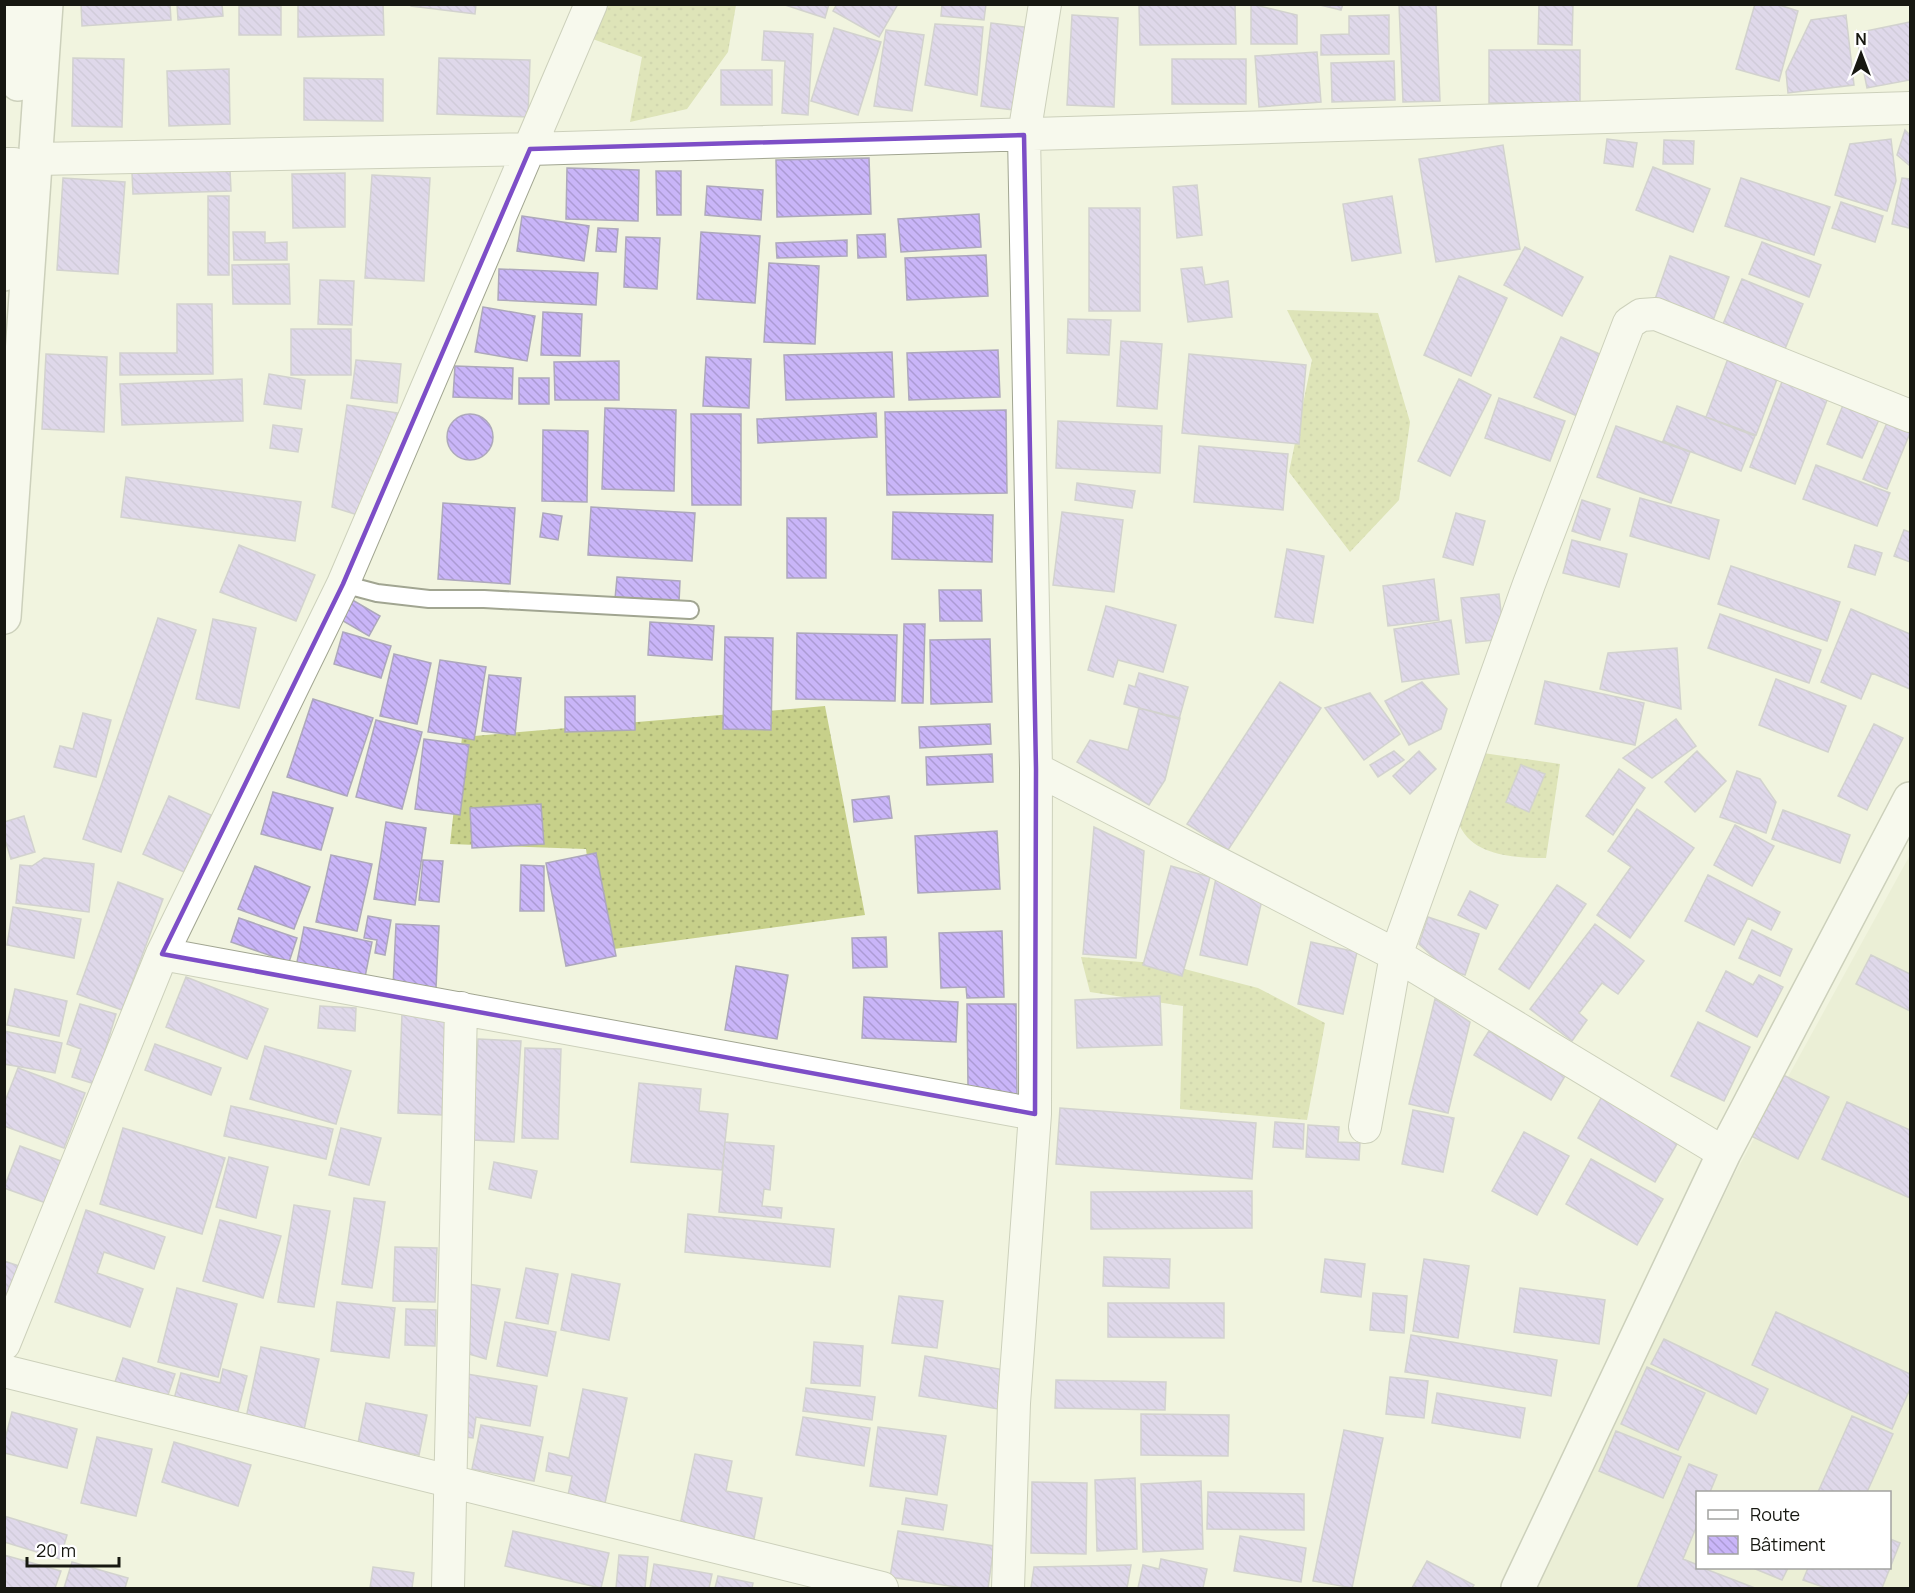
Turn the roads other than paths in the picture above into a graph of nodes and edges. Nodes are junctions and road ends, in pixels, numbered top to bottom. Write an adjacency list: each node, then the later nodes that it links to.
1 (22, 4): 8 (street)
2 (46, 4): 8 (street)
3 (591, 4): 7 (street)
4 (1045, 4): 6 (street)
5 (1911, 108): 6 (street)
6 (1024, 135): 7 (street); 14 (street)
7 (530, 150): 8 (street); 11 (street)
8 (19, 162): 9 (street); 13 (street)
9 (4, 274)
10 (1911, 416): 17 (street)
11 (343, 584): 12 (lane); 16 (street)
12 (690, 610)
13 (4, 617)
14 (1036, 769): 17 (street); 19 (street)
15 (1911, 799): 21 (street)
16 (162, 954): 18 (street); 22 (street)
17 (1396, 955): 20 (street); 21 (street)
18 (461, 1008): 19 (street); 24 (street)
19 (1035, 1114): 27 (street)
20 (1365, 1127)
21 (1724, 1153): 28 (street)
22 (4, 1344)
23 (4, 1371): 24 (street)
24 (451, 1482): 25 (street); 26 (street)
25 (448, 1588)
26 (882, 1588)
27 (1008, 1588)
28 (1518, 1588)

